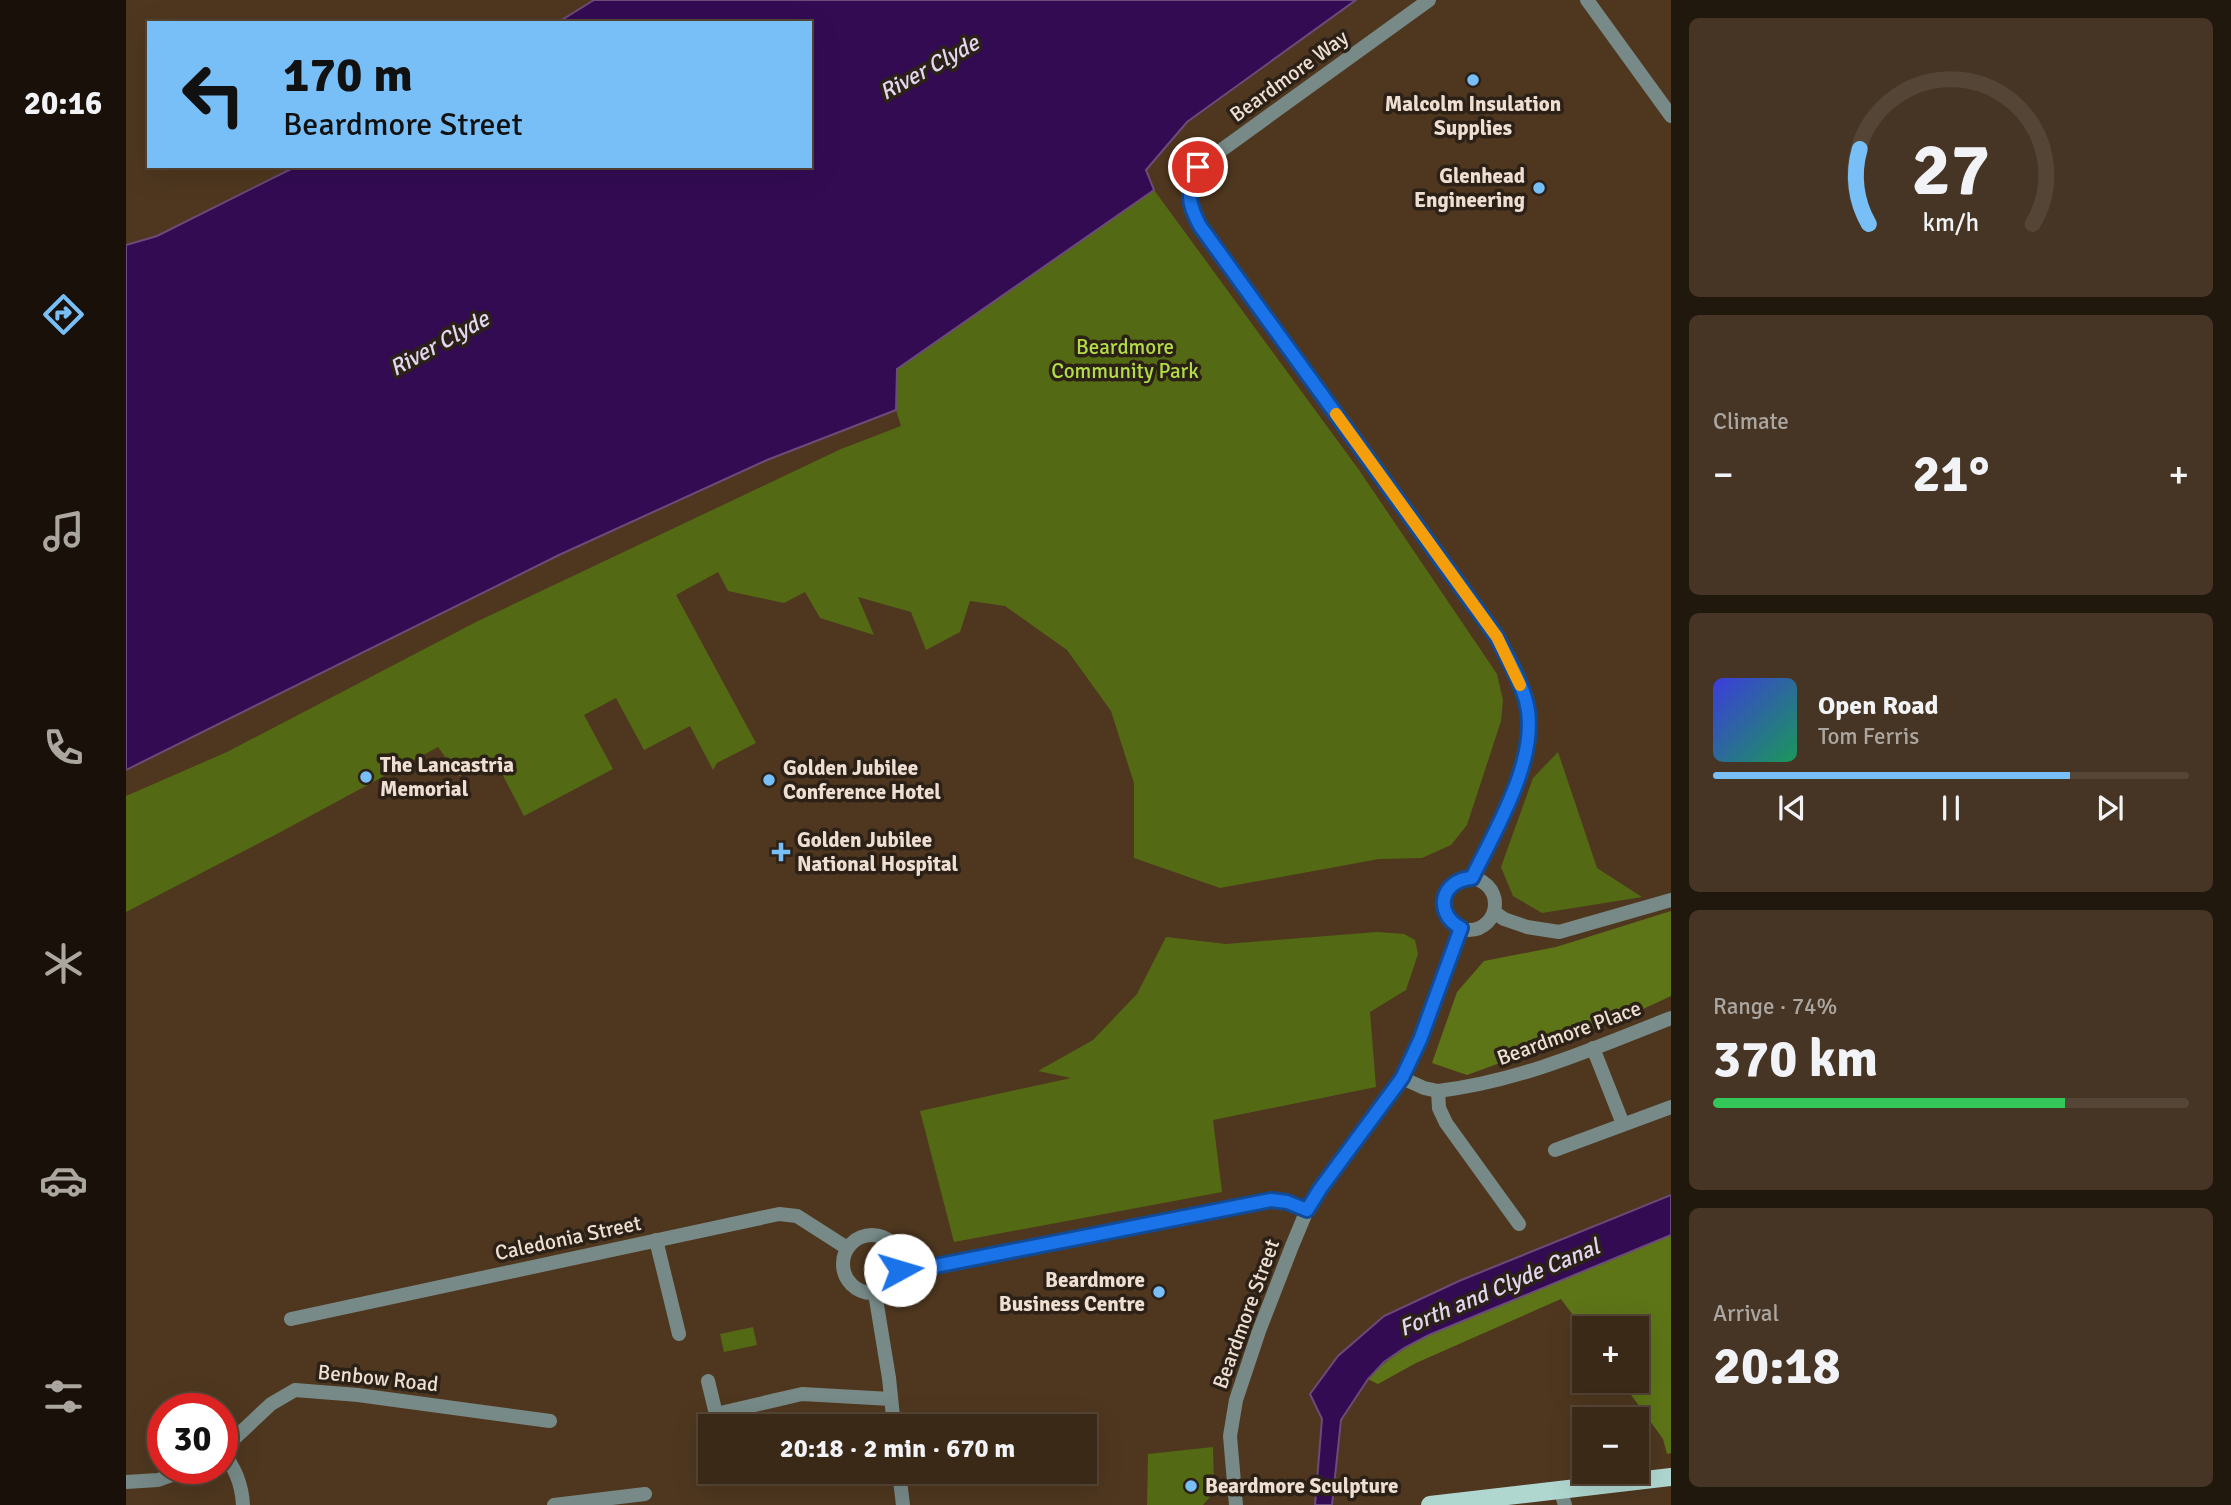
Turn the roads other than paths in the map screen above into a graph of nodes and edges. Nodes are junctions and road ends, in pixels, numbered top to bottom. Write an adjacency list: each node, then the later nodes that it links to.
1 (1429, 0): 4 (street, Beardmore Way)
2 (1587, 0): 3 (street)
3 (1671, 116)
4 (1472, 878): 6 (street); 7 (street)
5 (1671, 900): 6 (street)
6 (1494, 912): 7 (street)
7 (1461, 928): 10 (street, Beardmore Street)
8 (1671, 1018): 9 (street, Beardmore Place)
9 (1593, 1048): 11 (street, Beardmore Place); 13 (street)
10 (1402, 1078): 11 (street); 15 (street, Beardmore Street)
11 (1438, 1091): 16 (street)
12 (1671, 1107): 13 (street)
13 (1623, 1124): 14 (street)
14 (1555, 1150)
15 (1307, 1210): 19 (street); 38 (street, Beardmore Street)
16 (1519, 1224)
17 (656, 1240): 18 (street, Caledonia Street); 21 (street, Caledonia Street); 22 (street)
18 (847, 1248): 19 (street); 20 (street)
19 (900, 1270): 20 (street)
20 (875, 1293): 24 (street)
21 (291, 1320)
22 (679, 1334)
23 (708, 1381): 24 (street)
24 (891, 1399): 25 (street)
25 (893, 1414)
26 (550, 1421): 27 (street, Benbow Road)
27 (238, 1436)
28 (1671, 1477): 34 (main road)
29 (238, 1480): 35 (street, Benbow Road)
30 (147, 1481): 31 (street)
31 (126, 1482)
32 (900, 1484): 37 (street)
33 (645, 1493): 36 (street)
34 (1562, 1497): 39 (main road)
35 (243, 1505)
36 (554, 1505)
37 (903, 1505)
38 (1236, 1505)
39 (1430, 1505)

